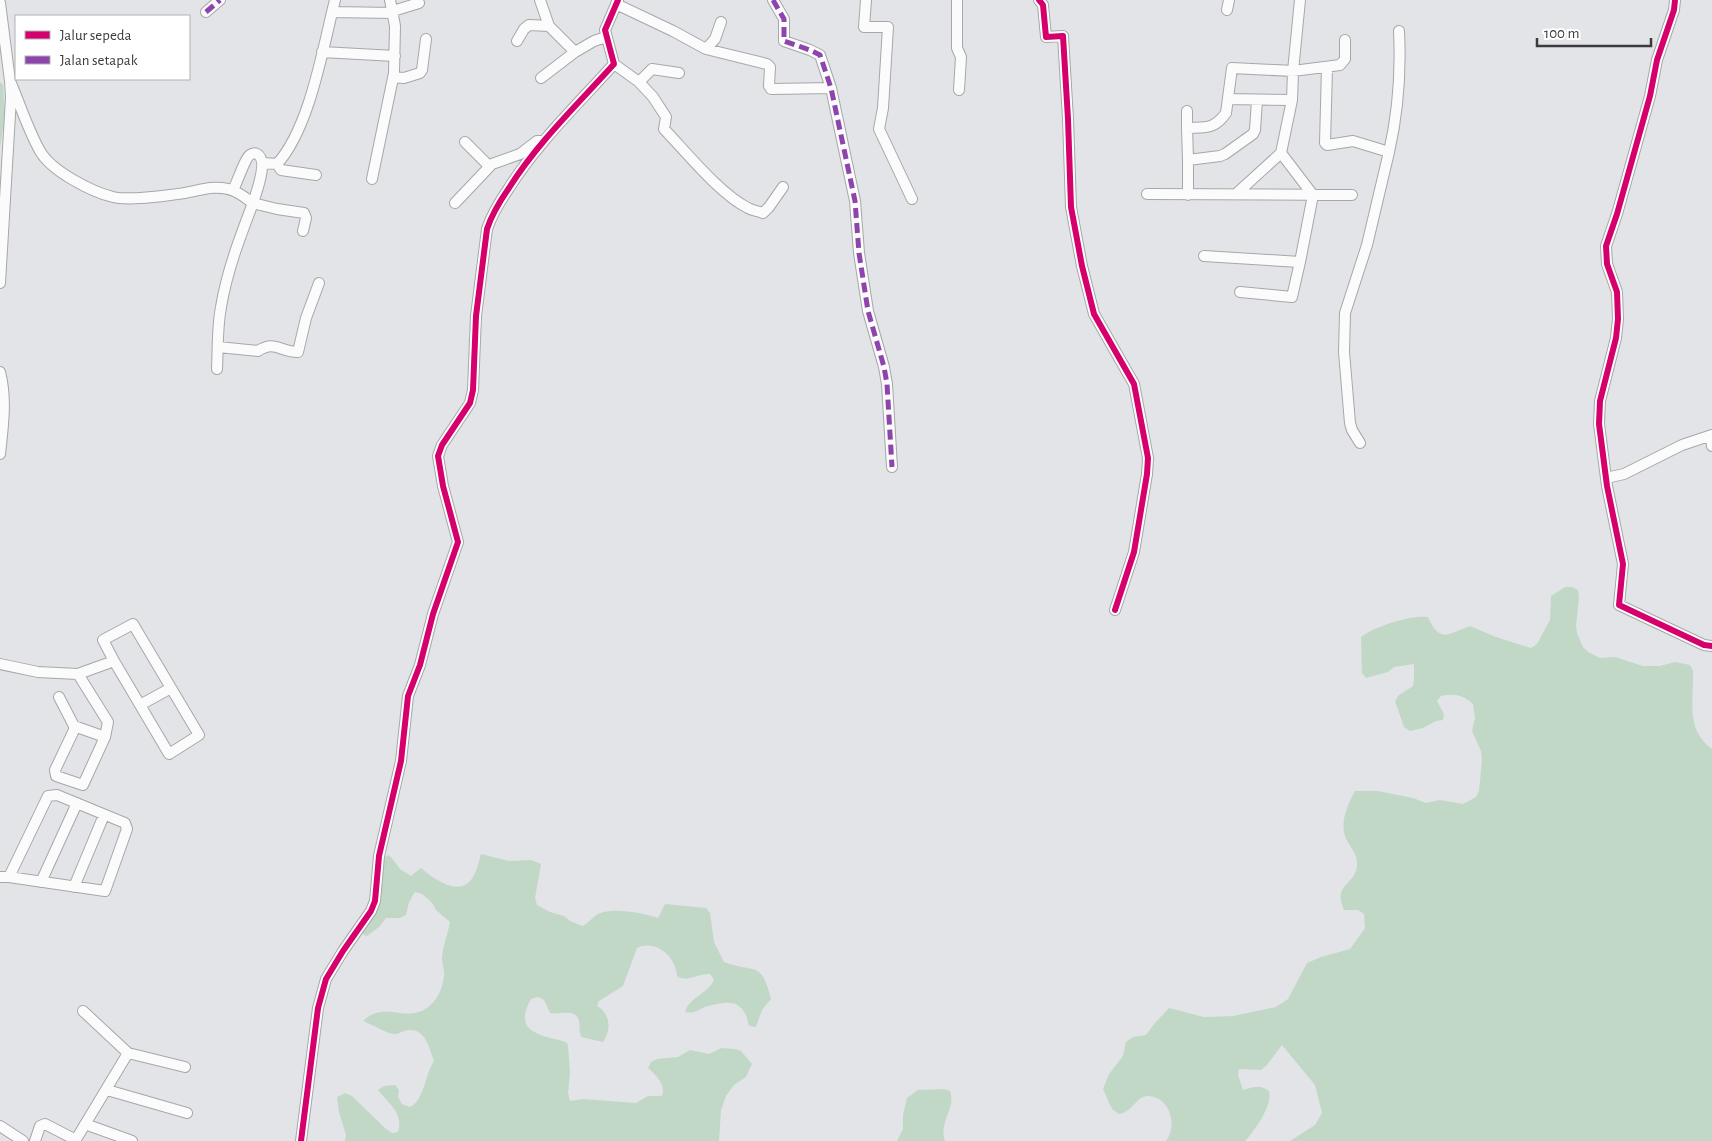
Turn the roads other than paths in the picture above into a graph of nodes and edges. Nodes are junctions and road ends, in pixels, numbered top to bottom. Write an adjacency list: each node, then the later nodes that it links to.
1 (220, 0): 14 (street)
2 (335, 0): 15 (street)
3 (390, 0): 16 (street)
4 (540, 0): 18 (street)
5 (773, 0): 36 (street)
6 (866, 0): 60 (street)
7 (957, 0): 37 (street)
8 (1039, 0): 77 (street)
9 (1300, 0): 30 (street)
10 (1675, 0): 76 (street)
11 (617, 2): 20 (street); 24 (street)
12 (0, 3): 34 (street)
13 (419, 3): 16 (street)
14 (206, 12)
15 (332, 12): 16 (street); 25 (street)
16 (393, 12): 27 (street)
17 (721, 22): 24 (street)
18 (549, 26): 23 (street); 26 (street)
19 (1399, 31): 46 (street)
20 (606, 37): 26 (street); 28 (street)
21 (426, 39): 32 (street)
22 (1344, 40): 29 (street)
23 (517, 41)
24 (706, 49): 36 (street)
25 (322, 52): 27 (street); 49 (street)
26 (575, 52): 33 (street)
27 (396, 56): 32 (street)
28 (614, 64): 35 (street); 43 (street)
29 (1327, 68): 30 (street); 46 (street)
30 (1293, 71): 38 (street); 40 (street)
31 (679, 73): 35 (street)
32 (393, 77): 52 (street)
33 (542, 78)
34 (10, 81): 54 (street); 67 (street)
35 (639, 82): 53 (street)
36 (831, 88): 75 (street)
37 (959, 90)
38 (1228, 99): 39 (street); 42 (street)
39 (1257, 100): 40 (street); 47 (street)
40 (1292, 100): 45 (street)
41 (1187, 111): 42 (street)
42 (1187, 128): 47 (street)
43 (544, 141): 50 (street); 103 (street)
44 (465, 142): 50 (street)
45 (1281, 152): 56 (street); 58 (street)
46 (1389, 152): 73 (street)
47 (1188, 160): 57 (street)
48 (263, 163): 49 (street); 54 (street); 61 (street)
49 (277, 164): 51 (street)
50 (489, 166): 62 (street)
51 (316, 175)
52 (372, 180)
53 (783, 187)
54 (233, 190): 61 (street)
55 (1147, 194): 57 (street)
56 (1236, 194): 57 (street); 58 (street)
57 (1188, 195)
58 (1313, 195): 59 (street); 65 (street)
59 (1352, 195)
60 (912, 199)
61 (253, 203): 63 (street); 69 (street)
62 (455, 203)
63 (303, 232)
64 (1204, 256): 65 (street)
65 (1300, 262): 68 (street)
66 (320, 282): 69 (street)
67 (0, 283)
68 (1240, 292)
69 (218, 347): 70 (street)
70 (217, 369)
71 (0, 372): 74 (street)
72 (1712, 439): 76 (street)
73 (1360, 443)
74 (0, 454)
75 (892, 467)
76 (1606, 478): 78 (street)
77 (1115, 610)
78 (1712, 646)
79 (114, 660): 81 (street); 82 (street); 84 (street)
80 (0, 664): 81 (street)
81 (78, 674): 86 (street)
82 (171, 688): 84 (street); 84 (street)
83 (59, 697): 85 (street)
84 (140, 705)
85 (74, 726): 86 (street); 86 (street)
86 (105, 737)
87 (77, 803): 88 (street); 89 (street); 90 (street)
88 (104, 815): 91 (street); 91 (street)
89 (3, 880): 90 (street)
90 (41, 882): 91 (street)
91 (74, 887)
92 (83, 1011): 93 (street)
93 (128, 1053): 94 (street); 95 (street)
94 (185, 1066)
95 (107, 1090): 96 (street); 97 (street)
96 (186, 1113)
97 (85, 1124): 99 (street); 102 (street)
98 (0, 1126): 100 (street)
99 (76, 1140): 101 (street)
100 (23, 1141)
101 (35, 1141)
102 (132, 1141)
103 (301, 1141)

